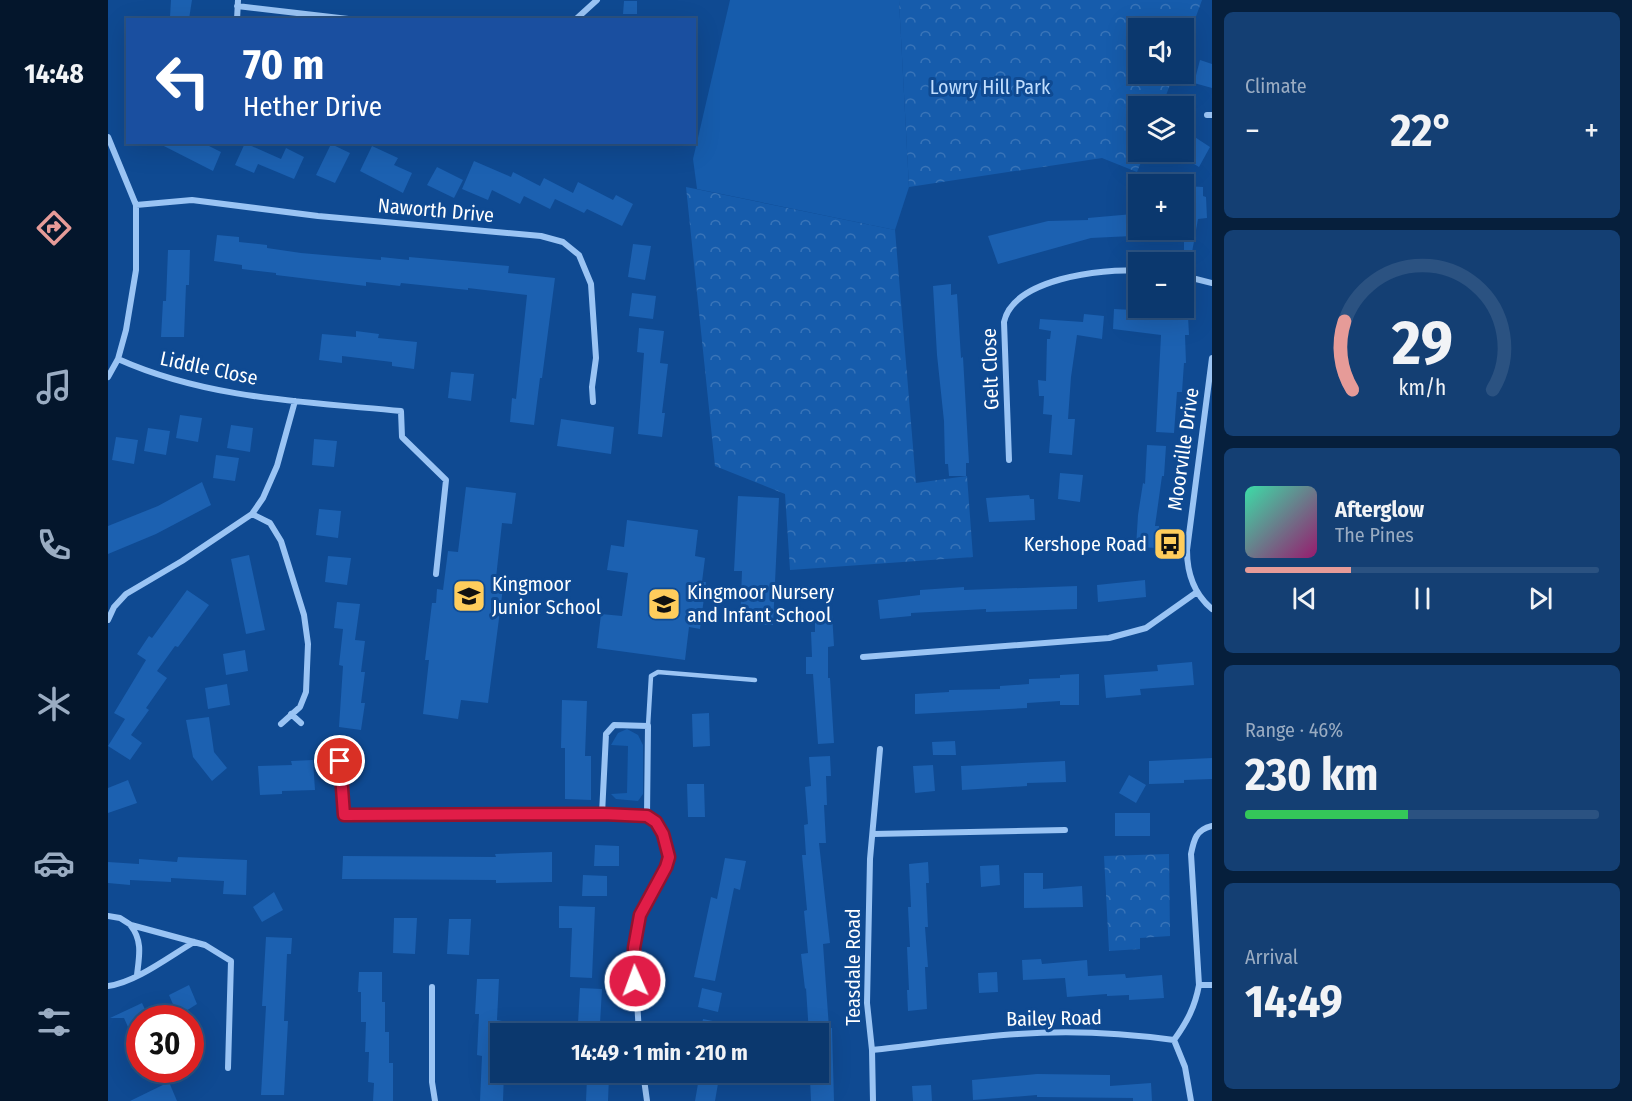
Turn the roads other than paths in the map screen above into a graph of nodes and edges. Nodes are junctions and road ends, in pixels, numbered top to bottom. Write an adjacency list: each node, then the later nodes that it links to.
1 (597, 0): 5 (street)
2 (238, 3): 3 (street); 4 (street)
3 (237, 18)
4 (343, 18)
5 (577, 18)
6 (108, 137): 7 (street)
7 (136, 205): 12 (street); 15 (street, Naworth Drive)
8 (1128, 270): 16 (street, Gelt Close)
9 (1194, 278): 10 (street)
10 (1212, 282)
11 (1212, 358): 19 (street, Moorville Drive)
12 (118, 360): 13 (street); 14 (street, Liddle Close)
13 (108, 377)
14 (295, 401): 17 (street); 18 (street, Liddle Close)
15 (593, 402)
16 (1008, 460)
17 (252, 514): 21 (street); 24 (street)
18 (436, 574)
19 (1197, 592): 20 (street, Moorville Drive); 22 (street)
20 (1212, 609)
21 (108, 620)
22 (863, 657)
23 (756, 680): 27 (lane)
24 (291, 714): 25 (street); 26 (street)
25 (301, 723)
26 (281, 724)
27 (648, 726): 30 (street); 31 (street)
28 (880, 749): 34 (street, Teasdale Road)
29 (340, 761): 30 (street)
30 (603, 814): 31 (street)
31 (647, 816): 43 (street)
32 (1212, 826): 39 (street)
33 (1065, 830): 34 (street)
34 (873, 834): 45 (street, Teasdale Road)
35 (108, 916): 36 (street)
36 (131, 925): 37 (street); 38 (street)
37 (194, 942): 38 (street); 46 (street)
38 (137, 975): 41 (street)
39 (1199, 985): 40 (street); 44 (street)
40 (1212, 985)
41 (108, 986)
42 (432, 987): 48 (street)
43 (638, 1023)
44 (1174, 1040): 45 (street, Bailey Road); 51 (street)
45 (872, 1050): 50 (street, Teasdale Road)
46 (228, 1068)
47 (645, 1083): 49 (street)
48 (435, 1101)
49 (647, 1101)
50 (873, 1101)
51 (1191, 1101)

